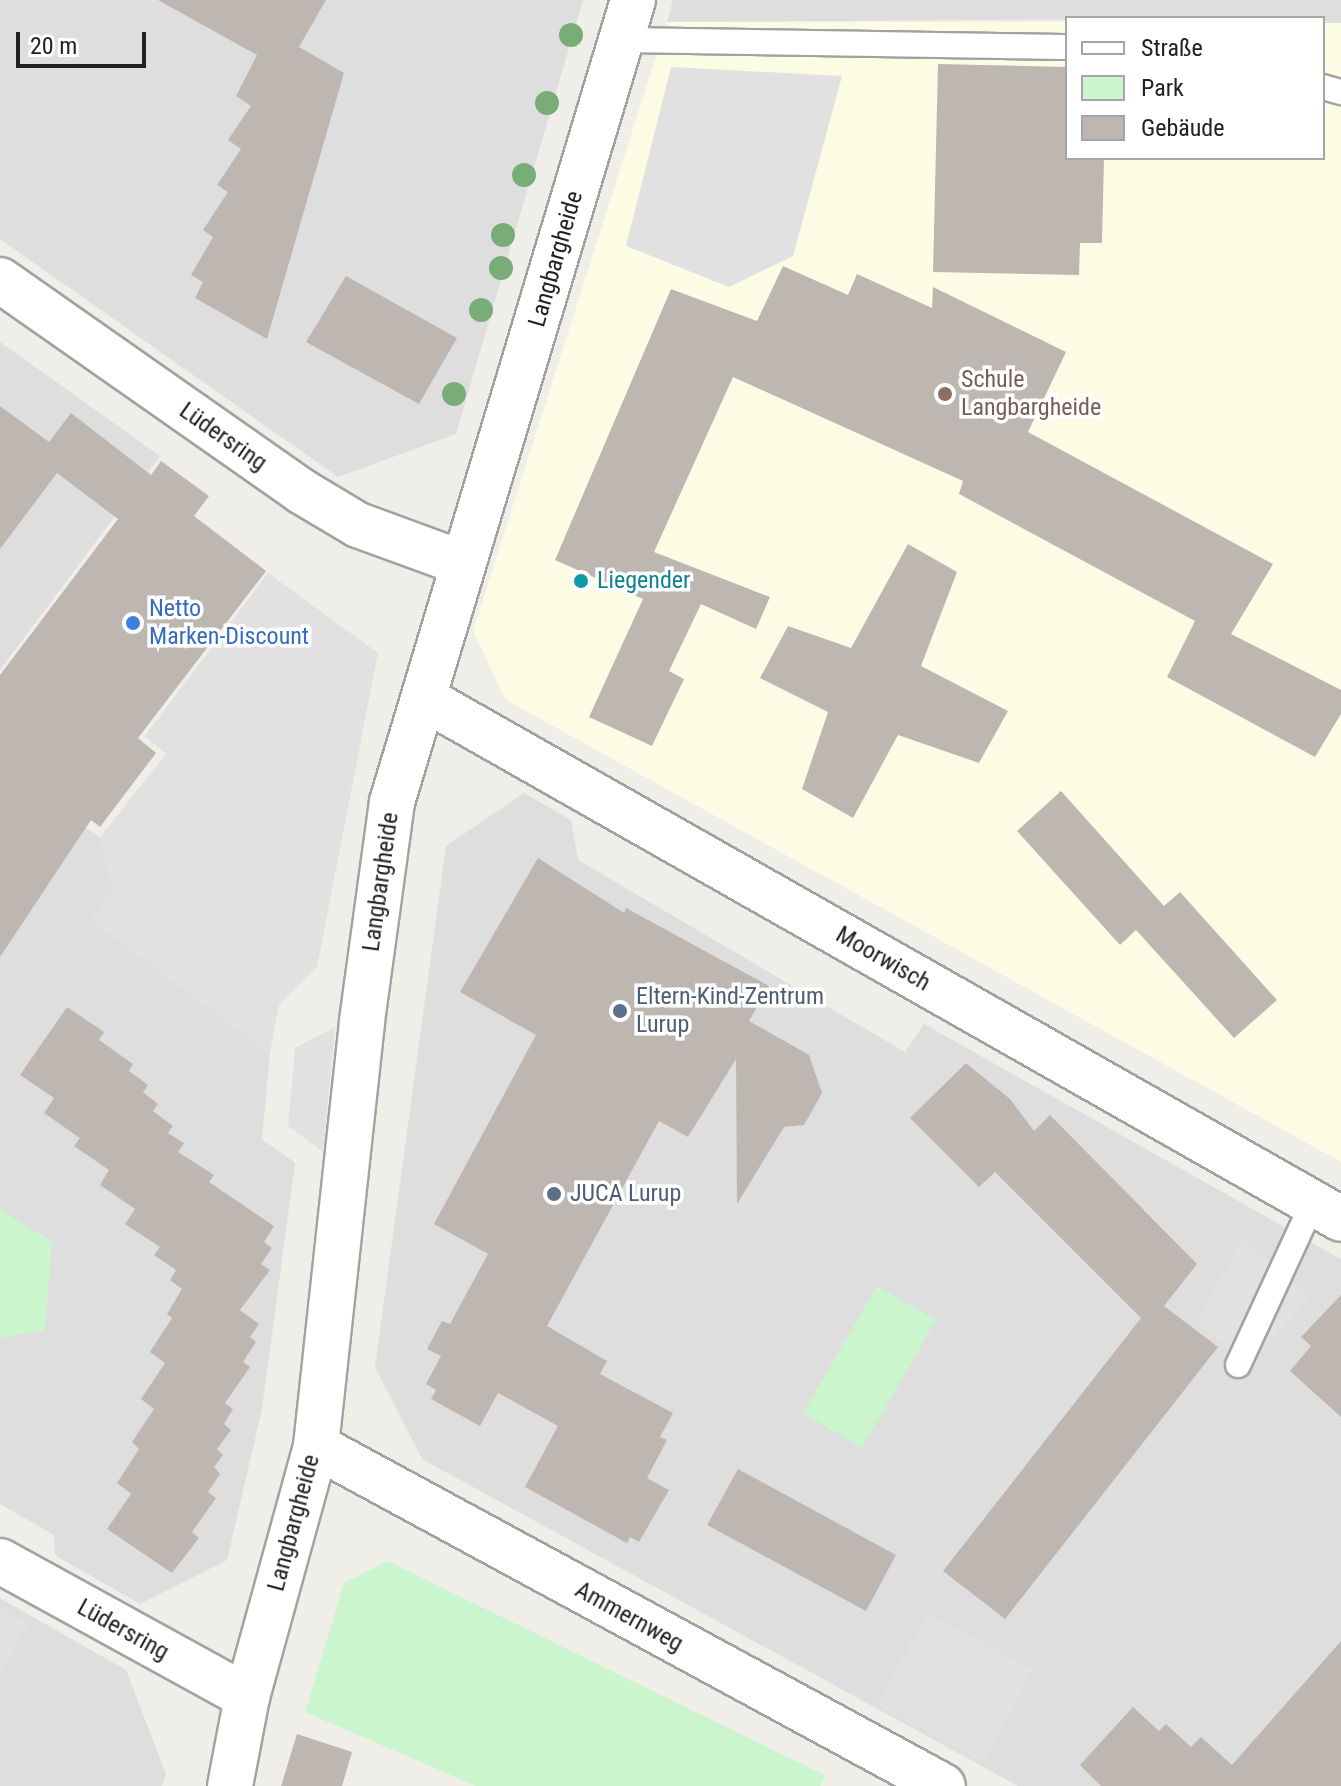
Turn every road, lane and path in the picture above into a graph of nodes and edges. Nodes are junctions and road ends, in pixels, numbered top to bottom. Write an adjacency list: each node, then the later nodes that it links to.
1 (627, 20): 2 (lane); 4 (street, Langbargheide)
2 (1065, 47)
3 (0, 280): 4 (street, Lüdersring)
4 (462, 563): 5 (street, Langbargheide)
5 (425, 699): 6 (street, Moorwisch); 8 (street, Langbargheide)
6 (1327, 1211): 7 (lane)
7 (1238, 1365)
8 (316, 1446): 10 (street, Langbargheide); 12 (street, Ammernweg)
9 (0, 1561): 10 (street, Lüdersring)
10 (247, 1697): 11 (street, Langbargheide)
11 (230, 1786)
12 (943, 1786)

